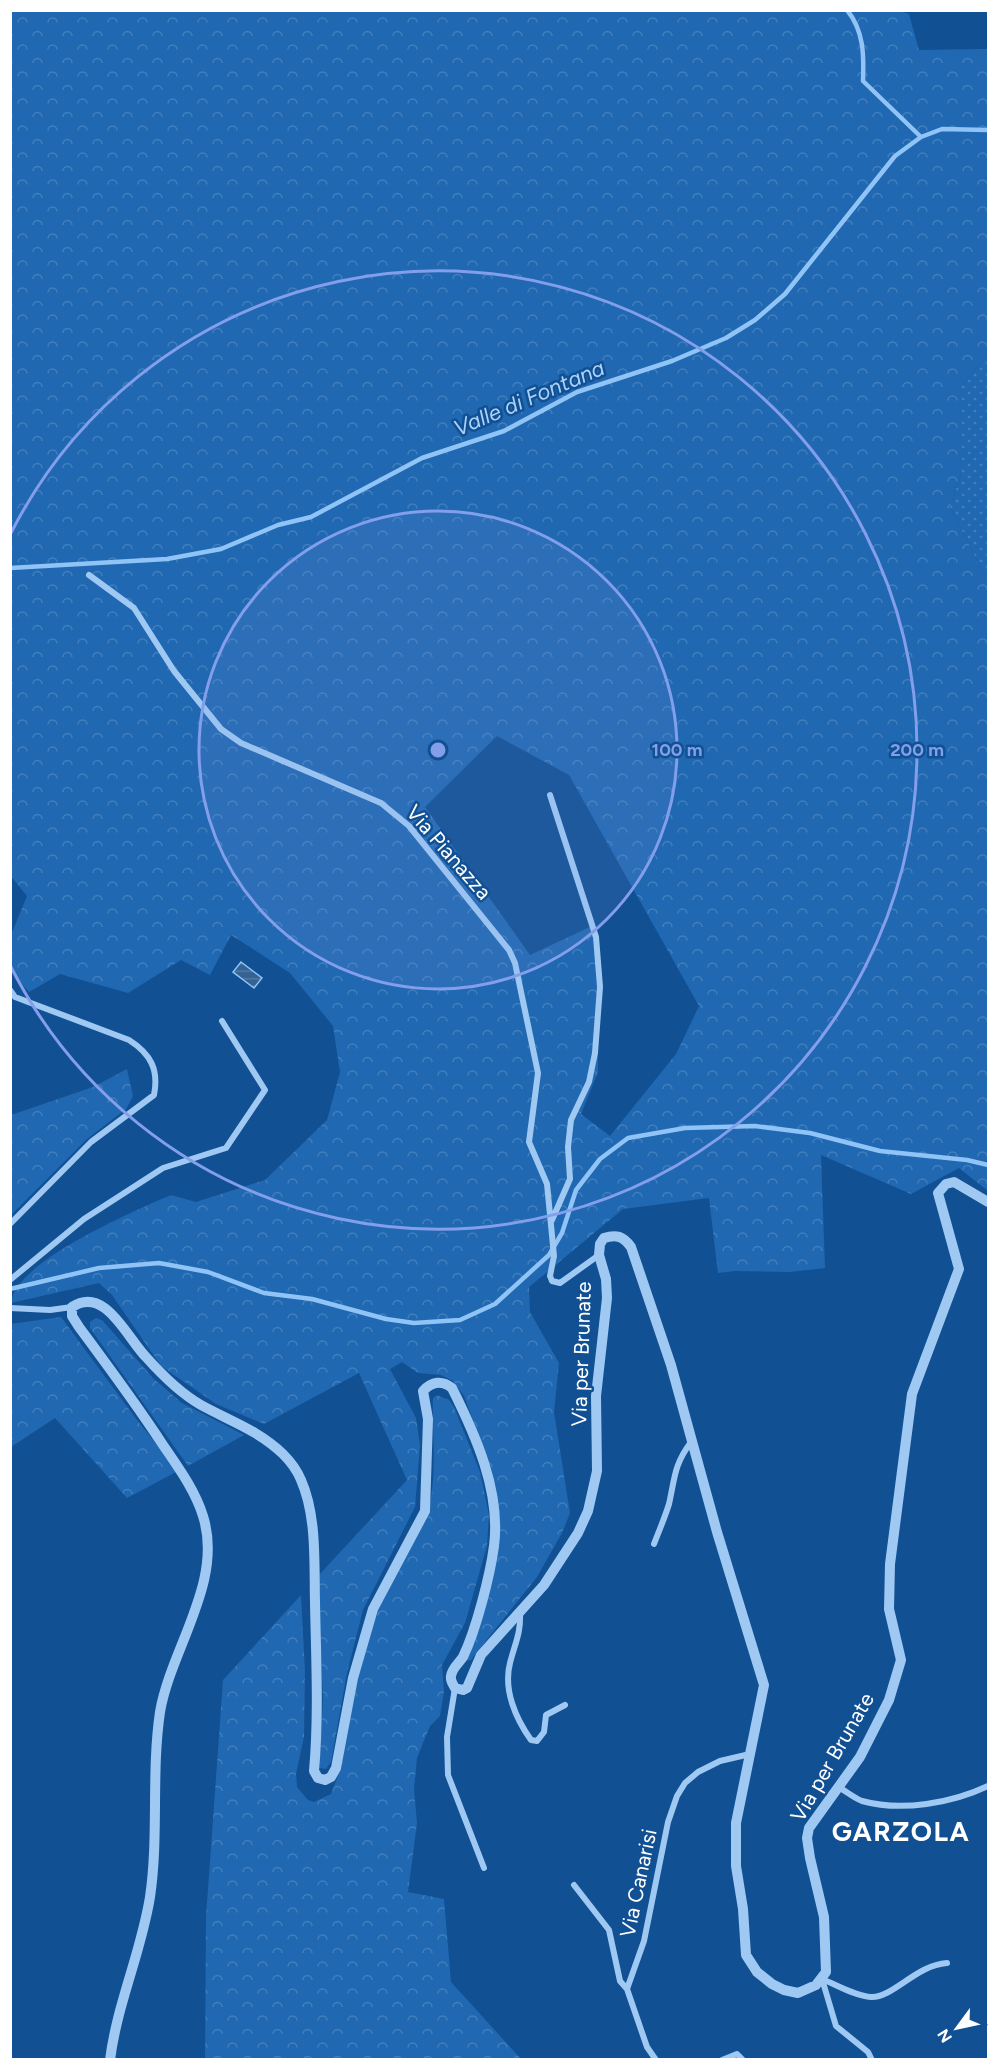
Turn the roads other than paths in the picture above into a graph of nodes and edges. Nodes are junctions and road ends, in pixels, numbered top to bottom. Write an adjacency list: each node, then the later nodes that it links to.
1 (89, 575): 6 (street, Via Pianazza)
2 (550, 795): 6 (street, Via Pianazza)
3 (10, 990): 7 (street)
4 (222, 1021): 9 (street)
5 (988, 1202): 19 (street, Via per Brunate)
6 (552, 1220): 8 (street, Via Pianazza)
7 (10, 1224)
8 (599, 1255): 12 (street, Via per Brunate); 14 (street, Via per Brunate)
9 (10, 1280)
10 (72, 1307): 11 (street); 15 (street); 25 (street)
11 (10, 1308)
12 (692, 1442): 13 (street); 17 (street, Via per Brunate)
13 (654, 1545)
14 (520, 1612): 15 (street, Via per Brunate); 16 (street)
15 (455, 1689): 20 (street)
16 (565, 1705)
17 (752, 1754): 23 (street, Via per Brunate); 24 (street, Via Canarisi)
18 (988, 1786): 19 (street)
19 (838, 1787): 23 (street, Via per Brunate)
20 (484, 1868)
21 (574, 1885): 24 (street)
22 (947, 1963): 23 (street)
23 (822, 1979): 29 (street)
24 (627, 1989): 26 (street)
25 (110, 2060)
26 (656, 2060)
27 (722, 2060): 28 (street)
28 (743, 2060)
29 (872, 2060)

